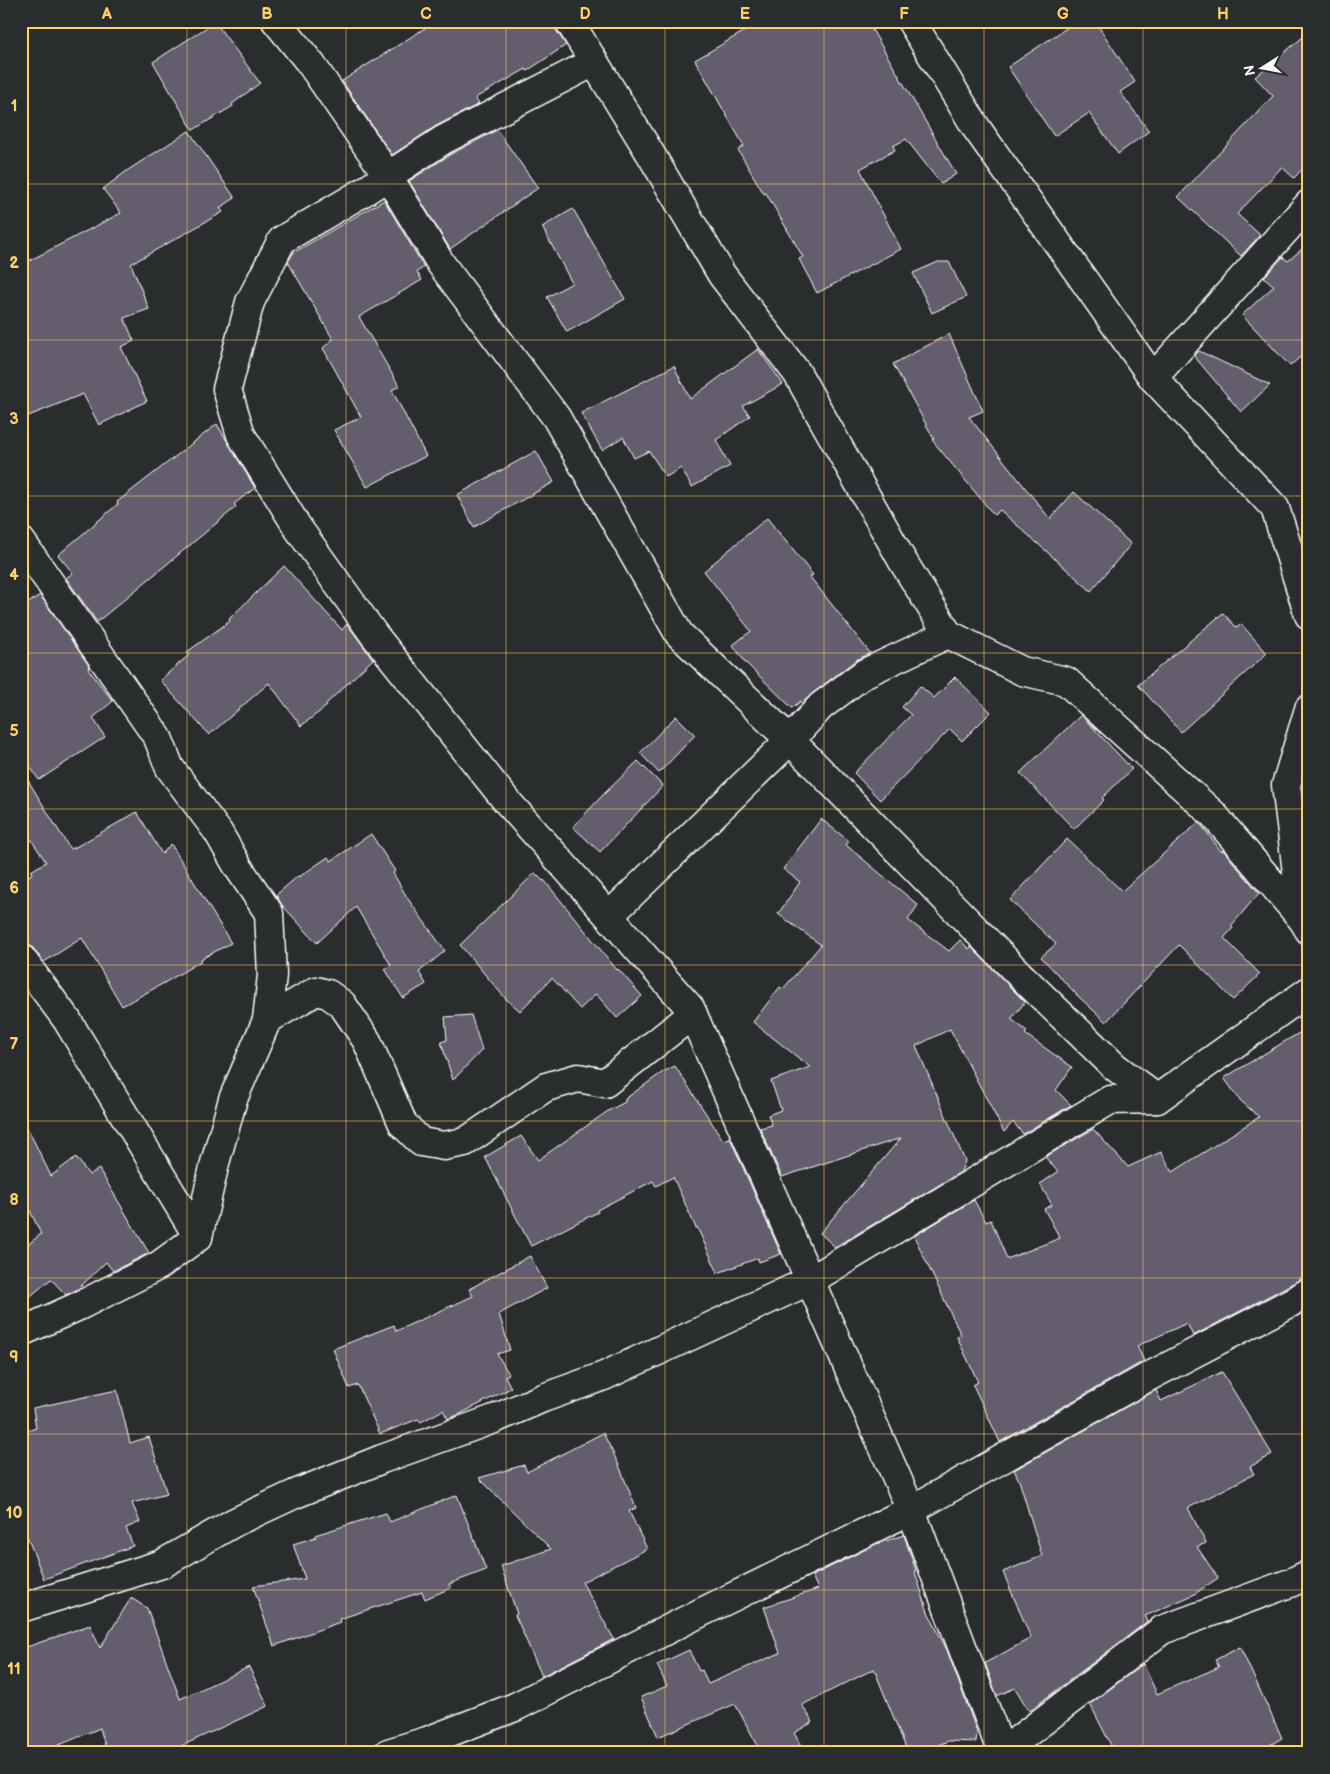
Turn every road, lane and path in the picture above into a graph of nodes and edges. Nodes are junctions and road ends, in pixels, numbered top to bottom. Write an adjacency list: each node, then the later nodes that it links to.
1 (276, 21): 5 (street)
2 (569, 21): 4 (street)
3 (912, 21): 7 (street)
4 (594, 62): 5 (street); 10 (street)
5 (388, 176): 12 (street); 13 (street)
6 (1309, 204): 7 (street)
7 (1153, 378): 9 (street)
8 (21, 541): 18 (street)
9 (1309, 615)
10 (948, 634): 12 (street); 14 (street)
11 (1309, 709): 14 (street)
12 (790, 740): 13 (street); 19 (street)
13 (610, 915): 17 (street)
14 (1306, 925)
15 (21, 958): 20 (street)
16 (1309, 991): 19 (street)
17 (693, 1014): 18 (street); 21 (street)
18 (267, 1020): 20 (street)
19 (1157, 1099): 21 (street)
20 (198, 1237): 23 (street)
21 (810, 1280): 24 (street); 26 (street)
22 (1309, 1292): 24 (street)
23 (21, 1332)
24 (911, 1510): 27 (street); 28 (street)
25 (1309, 1574): 28 (street)
26 (21, 1608)
27 (388, 1753)
28 (1002, 1753)

